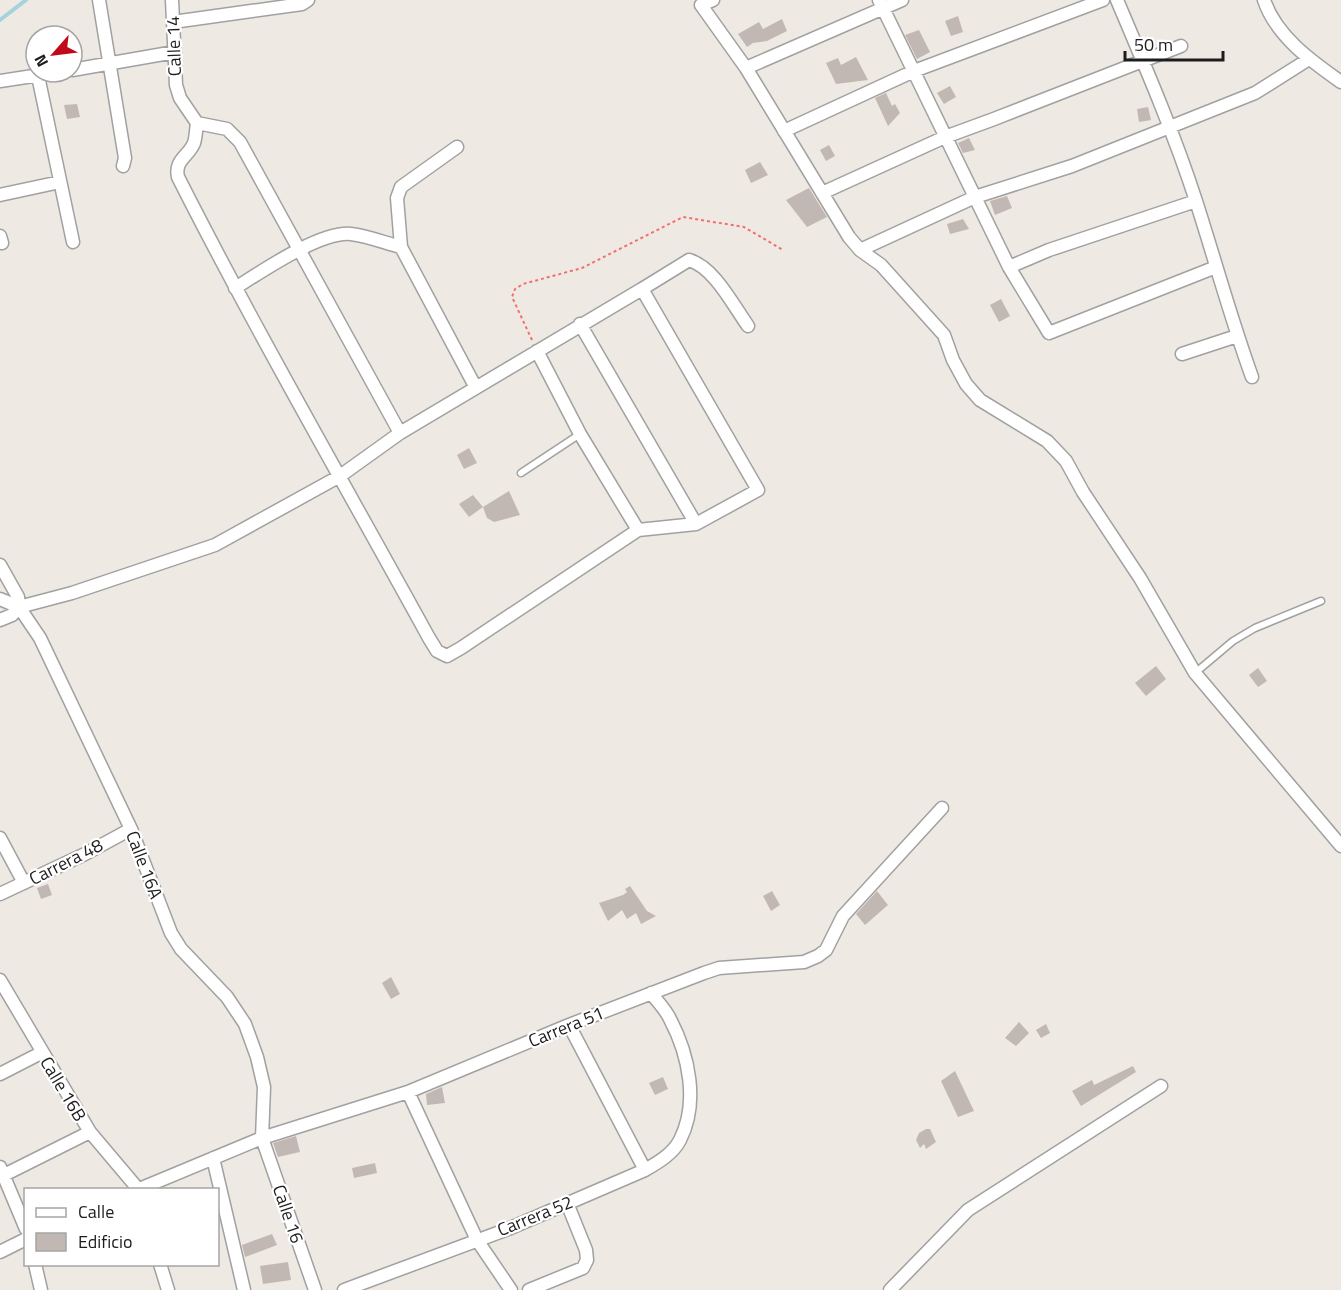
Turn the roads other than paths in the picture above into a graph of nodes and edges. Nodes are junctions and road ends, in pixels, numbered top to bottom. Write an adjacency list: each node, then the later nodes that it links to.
1 (99, 0): 16 (street)
2 (172, 0): 11 (street, Calle 14)
3 (308, 0): 10 (street)
4 (713, 0): 18 (street)
5 (902, 0): 9 (street)
6 (1103, 0): 19 (street)
7 (1117, 0): 15 (street)
8 (1264, 0): 14 (street)
9 (881, 4): 18 (street); 19 (street)
10 (245, 6): 11 (street)
11 (173, 22): 13 (street, Calle 14)
12 (1180, 46): 15 (street)
13 (175, 52): 16 (street); 24 (street, Calle 14)
14 (1309, 59): 22 (street); 25 (street)
15 (1143, 62): 25 (street); 27 (street)
16 (108, 64): 17 (street); 29 (street)
17 (84, 68)
18 (746, 68): 26 (street)
19 (914, 71): 26 (street); 27 (street)
20 (24, 78): 21 (street)
21 (0, 81)
22 (1341, 82)
23 (40, 84): 30 (street)
24 (196, 123): 37 (street); 41 (street)
25 (1169, 128): 33 (street); 34 (street)
26 (784, 131): 31 (street)
27 (945, 136): 31 (street); 33 (street)
28 (457, 147): 36 (street)
29 (123, 166)
30 (60, 182): 32 (street); 35 (street)
31 (822, 193): 38 (street)
32 (0, 195)
33 (975, 197): 38 (street); 39 (street)
34 (1196, 201): 39 (street); 40 (street)
35 (73, 242)
36 (401, 247): 37 (street); 49 (street)
37 (299, 250): 41 (street); 50 (street)
38 (861, 250): 61 (street)
39 (1008, 267): 40 (street)
40 (1216, 267): 45 (street)
41 (235, 288): 53 (street)
42 (642, 289): 43 (street); 44 (street); 54 (street)
43 (580, 324): 46 (street); 54 (street)
44 (747, 326)
45 (1237, 336): 47 (street); 48 (street)
46 (537, 351): 49 (street); 51 (street)
47 (1182, 354)
48 (1252, 377)
49 (476, 388): 50 (street)
50 (399, 433): 53 (street)
51 (580, 434): 52 (lane); 55 (street)
52 (521, 473)
53 (340, 476): 55 (street); 59 (street)
54 (696, 524): 55 (street)
55 (638, 530)
56 (0, 565): 59 (street)
57 (0, 599): 59 (street)
58 (1321, 601): 61 (lane)
59 (19, 607): 60 (street); 63 (street, Calle 16A)
60 (0, 620)
61 (1195, 673): 65 (street)
62 (942, 808): 69 (street, Carrera 51)
63 (131, 829): 66 (street, Carrera 48); 76 (street, Calle 16A)
64 (0, 838): 66 (street)
65 (1341, 846)
66 (24, 883): 67 (street, Carrera 48)
67 (0, 894)
68 (0, 980): 71 (street, Calle 16B)
69 (651, 993): 70 (street, Carrera 51); 78 (street, Carrera 52)
70 (569, 1025): 74 (street, Carrera 51); 78 (street)
71 (41, 1053): 72 (street); 75 (street, Calle 16B)
72 (0, 1074)
73 (1161, 1086): 96 (street)
74 (408, 1092): 76 (street, Carrera 51); 85 (street)
75 (90, 1132): 79 (street); 80 (street, Calle 16B)
76 (262, 1138): 77 (street, Carrera 51); 92 (street, Calle 16)
77 (213, 1158): 81 (street, Carrera 51); 91 (street)
78 (645, 1170): 82 (street, Carrera 52)
79 (2, 1171): 83 (street)
80 (137, 1188)
81 (140, 1188)
82 (567, 1203): 85 (street, Carrera 52); 95 (street)
83 (24, 1224)
84 (24, 1240): 86 (street)
85 (477, 1240): 93 (street, Carrera 52); 94 (street)
86 (0, 1252)
87 (35, 1266): 89 (street)
88 (161, 1266): 90 (street)
89 (40, 1290)
90 (168, 1290)
91 (244, 1290)
92 (315, 1290)
93 (344, 1290)
94 (511, 1290)
95 (529, 1290)
96 (890, 1290)

